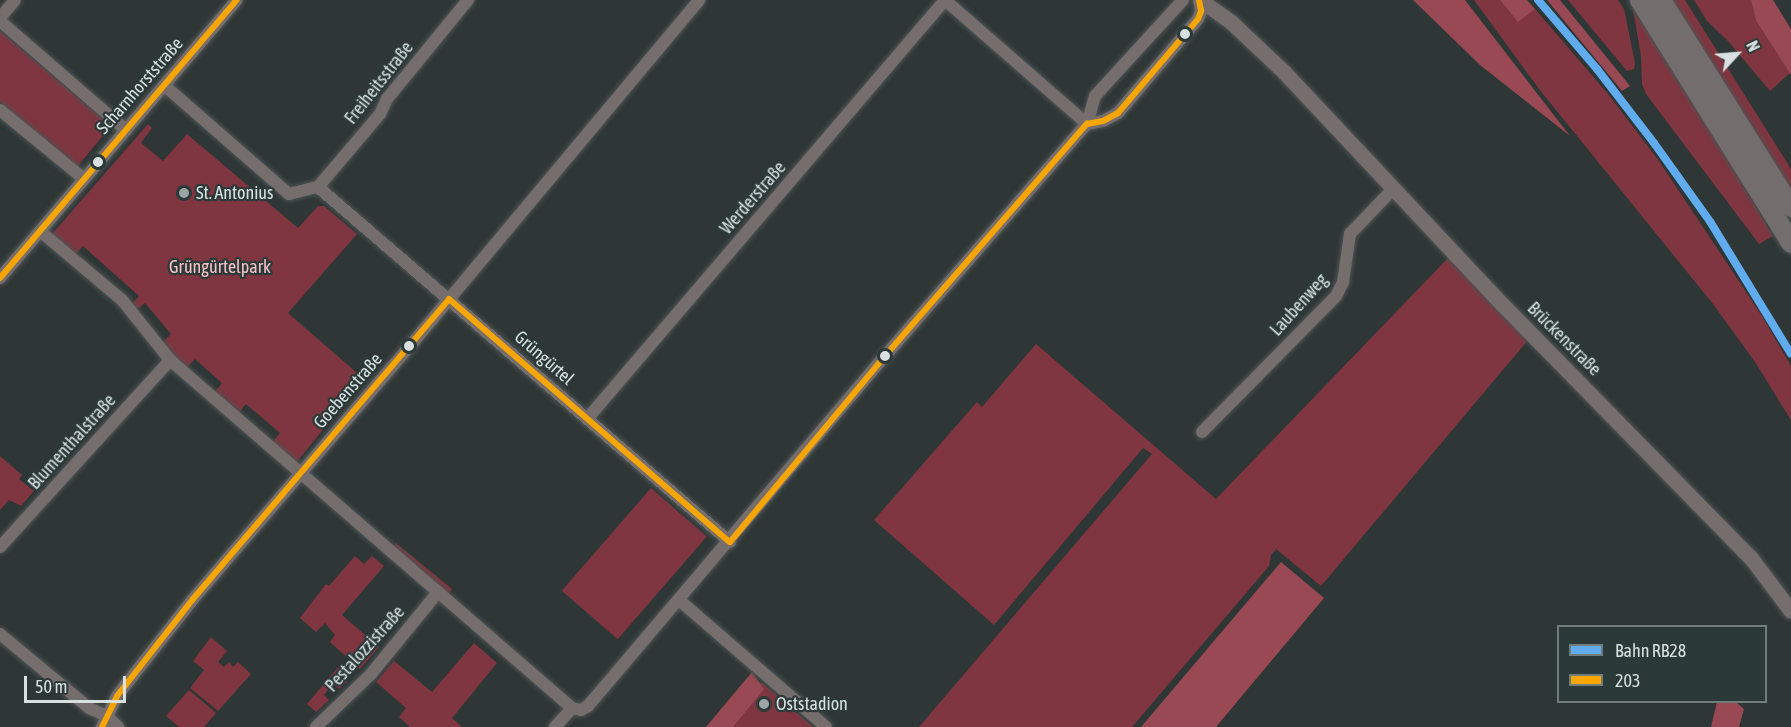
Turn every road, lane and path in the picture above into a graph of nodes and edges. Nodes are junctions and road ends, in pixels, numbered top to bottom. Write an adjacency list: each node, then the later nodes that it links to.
1 (15, 0): 10 (street)
2 (237, 0): 11 (street, Scharnhorststraße)
3 (468, 0): 16 (street, Freiheitsstraße)
4 (699, 0): 22 (street, Goebenstraße)
5 (945, 0): 13 (street, Werderstraße); 24 (street, Werderstraße)
6 (1183, 0): 13 (street)
7 (1199, 0): 13 (street); 17 (street, Brückenstraße)
8 (1640, 0): 20 (main road)
9 (1661, 0): 18 (main road)
10 (0, 20): 14 (street)
11 (165, 86): 14 (street, Scharnhorststraße); 16 (street)
12 (0, 110): 15 (street)
13 (1087, 124): 27 (street)
14 (126, 130): 15 (street, Scharnhorststraße)
15 (84, 179): 19 (street, Scharnhorststraße)
16 (318, 187): 22 (street, Grüngürtel)
17 (1394, 188): 25 (street, Laubenweg); 31 (street, Brückenstraße)
18 (1791, 207)
19 (40, 231): 21 (street, Scharnhorststraße); 23 (street)
20 (1791, 243)
21 (0, 278)
22 (448, 299): 24 (street, Grüngürtel); 26 (street, Goebenstraße)
23 (170, 360): 26 (street); 28 (street, Blumenthalstraße)
24 (587, 419): 27 (street, Grüngürtel)
25 (1202, 432)
26 (300, 474): 29 (street); 34 (street, Goebenstraße)
27 (730, 542): 30 (street)
28 (0, 547)
29 (438, 592): 33 (street); 36 (street, Pestalozzistraße)
30 (679, 600): 33 (street); 38 (street)
31 (1791, 610)
32 (0, 634): 34 (street)
33 (576, 709): 37 (street)
34 (104, 721): 35 (street)
35 (118, 727)
36 (316, 727)
37 (555, 727)
38 (826, 727)

